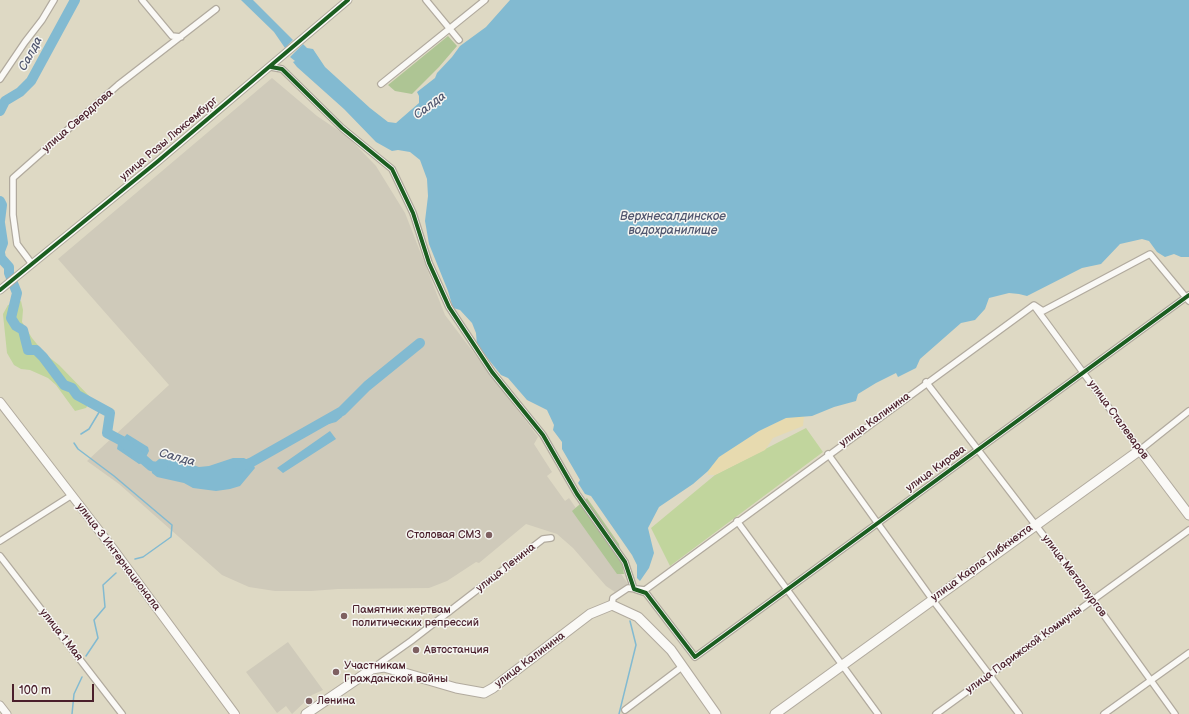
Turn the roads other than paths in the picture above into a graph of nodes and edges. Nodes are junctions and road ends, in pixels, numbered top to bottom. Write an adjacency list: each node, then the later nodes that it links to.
1 (54, 0): 11 (street)
2 (142, 0): 8 (street)
3 (348, 0): 10 (street, улица Розы Люксембург)
4 (426, 0): 7 (street)
5 (485, 0): 7 (street)
6 (216, 10): 8 (street, улица Свердлова)
7 (450, 30): 9 (street); 12 (street)
8 (181, 37): 13 (street, улица Свердлова)
9 (459, 40)
10 (271, 67): 13 (street, улица Розы Люксембург); 33 (street)
11 (0, 79)
12 (380, 84)
13 (32, 264): 14 (street, улица Розы Люксембург)
14 (0, 290)
15 (1188, 298): 16 (street); 17 (street, улица Кирова)
16 (1034, 305): 17 (street, улица Сталеваров); 18 (street, улица Калинина)
17 (1083, 372): 21 (street, улица Кирова); 22 (street, улица Сталеваров)
18 (926, 382): 21 (street, улица Металлургов); 23 (street, улица Калинина)
19 (0, 402): 24 (main road, улица 3 Интернационала)
20 (1189, 411): 22 (street, улица Карла Либкнехта)
21 (979, 449): 27 (street, улица Кирова); 28 (street, улица Металлургов)
22 (1140, 450): 25 (main road, улица Сталеваров); 28 (main road, улица Карла Либкнехта)
23 (828, 454): 26 (street, улица Калинина); 27 (street)
24 (72, 495): 31 (street); 48 (main road, улица 3 Интернационала)
25 (1189, 515)
26 (737, 521): 33 (street, улица Калинина); 34 (street)
27 (877, 524): 34 (street, улица Кирова); 35 (street)
28 (1035, 525): 35 (main road, улица Карла Либкнехта); 36 (street, улица Металлургов)
29 (1189, 530): 36 (street, улица Парижской Коммуны)
30 (551, 538): 41 (street, улица Ленина)
31 (0, 541)
32 (0, 556): 47 (street, улица 1 Мая)
33 (634, 589): 34 (street, улица Кирова); 37 (street, улица Калинина)
34 (786, 591): 40 (street)
35 (932, 599): 40 (main road, улица Карла Либкнехта); 42 (street)
36 (1093, 600): 42 (street, улица Парижской Коммуны); 43 (street, улица Металлургов)
37 (612, 605): 39 (main road); 41 (main road, улица Калинина)
38 (1189, 653): 43 (street)
39 (683, 666): 45 (street); 50 (main road)
40 (842, 666): 51 (main road, улица Карла Либкнехта); 52 (street)
41 (372, 668): 49 (main road, улица Ленина)
42 (990, 676): 53 (street, улица Парижской Коммуны); 54 (street)
43 (1150, 681): 55 (street); 56 (street, улица Металлургов)
44 (0, 705): 46 (street)
45 (626, 710)
46 (7, 714)
47 (122, 714)
48 (234, 714)
49 (306, 714)
50 (716, 714)
51 (775, 714)
52 (878, 714)
53 (936, 714)
54 (1019, 714)
55 (1104, 714)
56 (1176, 714)

